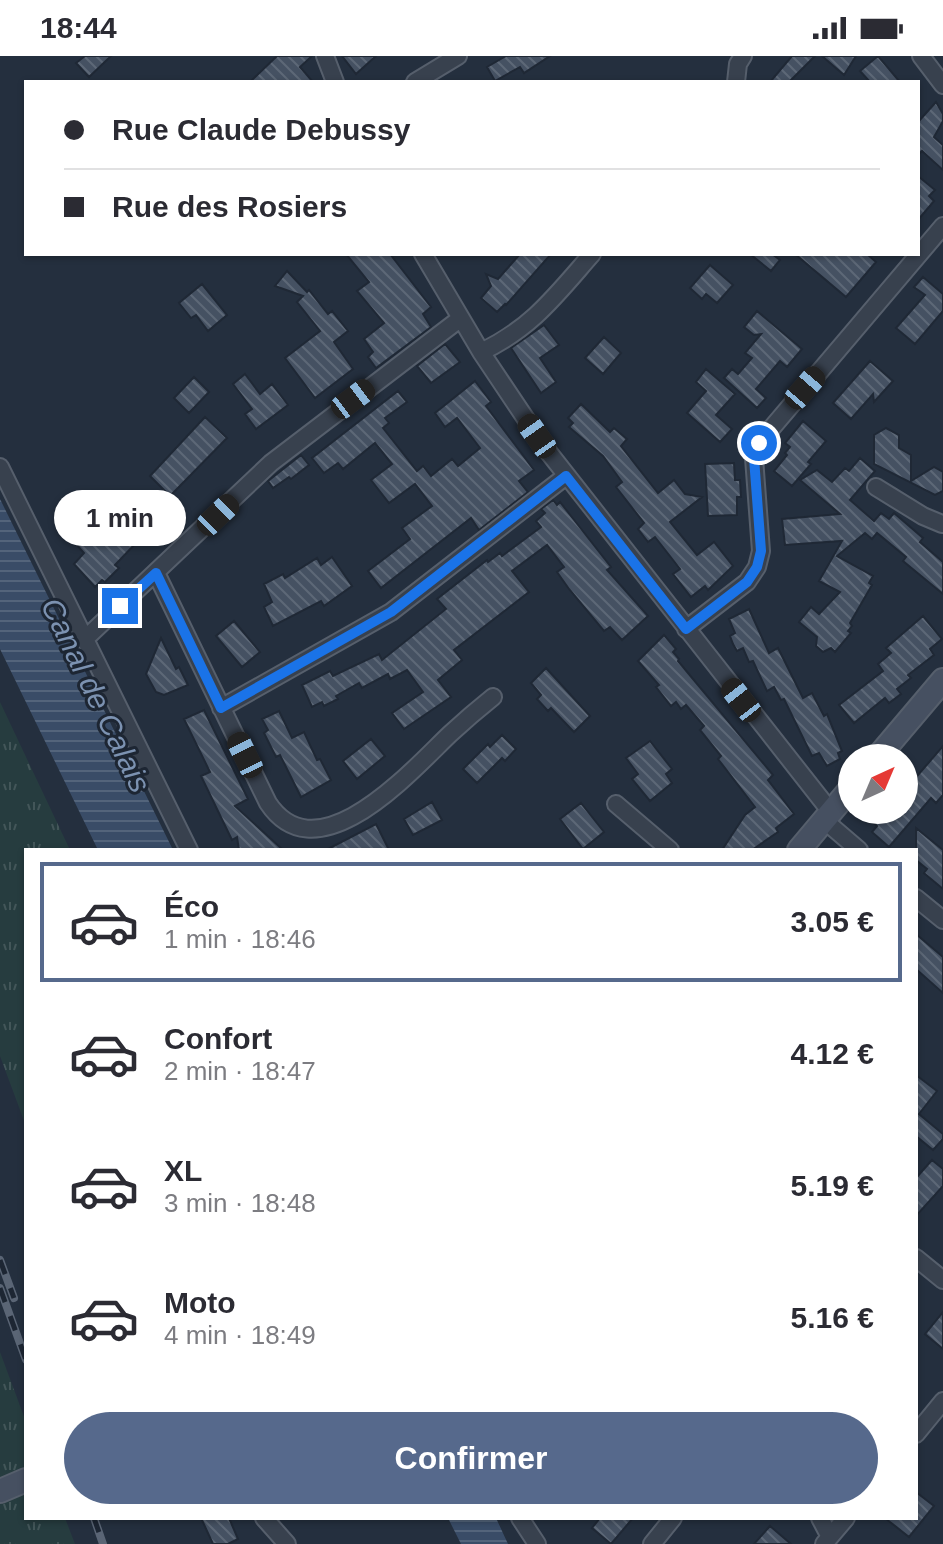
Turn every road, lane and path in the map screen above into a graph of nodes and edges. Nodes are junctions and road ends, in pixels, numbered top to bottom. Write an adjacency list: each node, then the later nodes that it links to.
1 (325, 56): 5 (street)
2 (458, 56): 6 (street)
3 (743, 56): 7 (street)
4 (931, 60): 8 (street)
5 (334, 80)
6 (418, 80)
7 (736, 80)
8 (943, 85)
9 (943, 226): 10 (street)
10 (920, 253)
11 (424, 256): 14 (street)
12 (590, 256): 15 (street)
13 (918, 256): 22 (street)
14 (461, 318): 15 (street); 21 (street)
15 (481, 352): 17 (street)
16 (0, 467): 23 (street)
17 (566, 476): 22 (street); 26 (street)
18 (876, 487): 19 (street)
19 (943, 523): 20 (street)
20 (943, 531)
21 (156, 573): 23 (street); 26 (street)
22 (686, 629): 30 (street)
23 (85, 639): 31 (street)
24 (943, 680): 27 (street)
25 (493, 697): 26 (street)
26 (221, 708)
27 (889, 744)
28 (616, 804): 32 (street)
29 (838, 804): 30 (street)
30 (828, 816): 33 (street); 34 (street)
31 (188, 848)
32 (668, 848)
33 (801, 848)
34 (857, 848)
35 (918, 900): 36 (street)
36 (943, 920)
37 (918, 1260): 38 (street)
38 (943, 1280)
39 (943, 1401): 40 (street)
40 (918, 1432)
41 (24, 1481): 42 (street)
42 (0, 1491)
43 (266, 1520): 49 (street)
44 (521, 1520): 50 (street)
45 (671, 1520): 51 (street)
46 (821, 1520): 48 (street)
47 (844, 1520): 48 (street)
48 (827, 1541)
49 (287, 1544)
50 (537, 1544)
51 (652, 1544)

